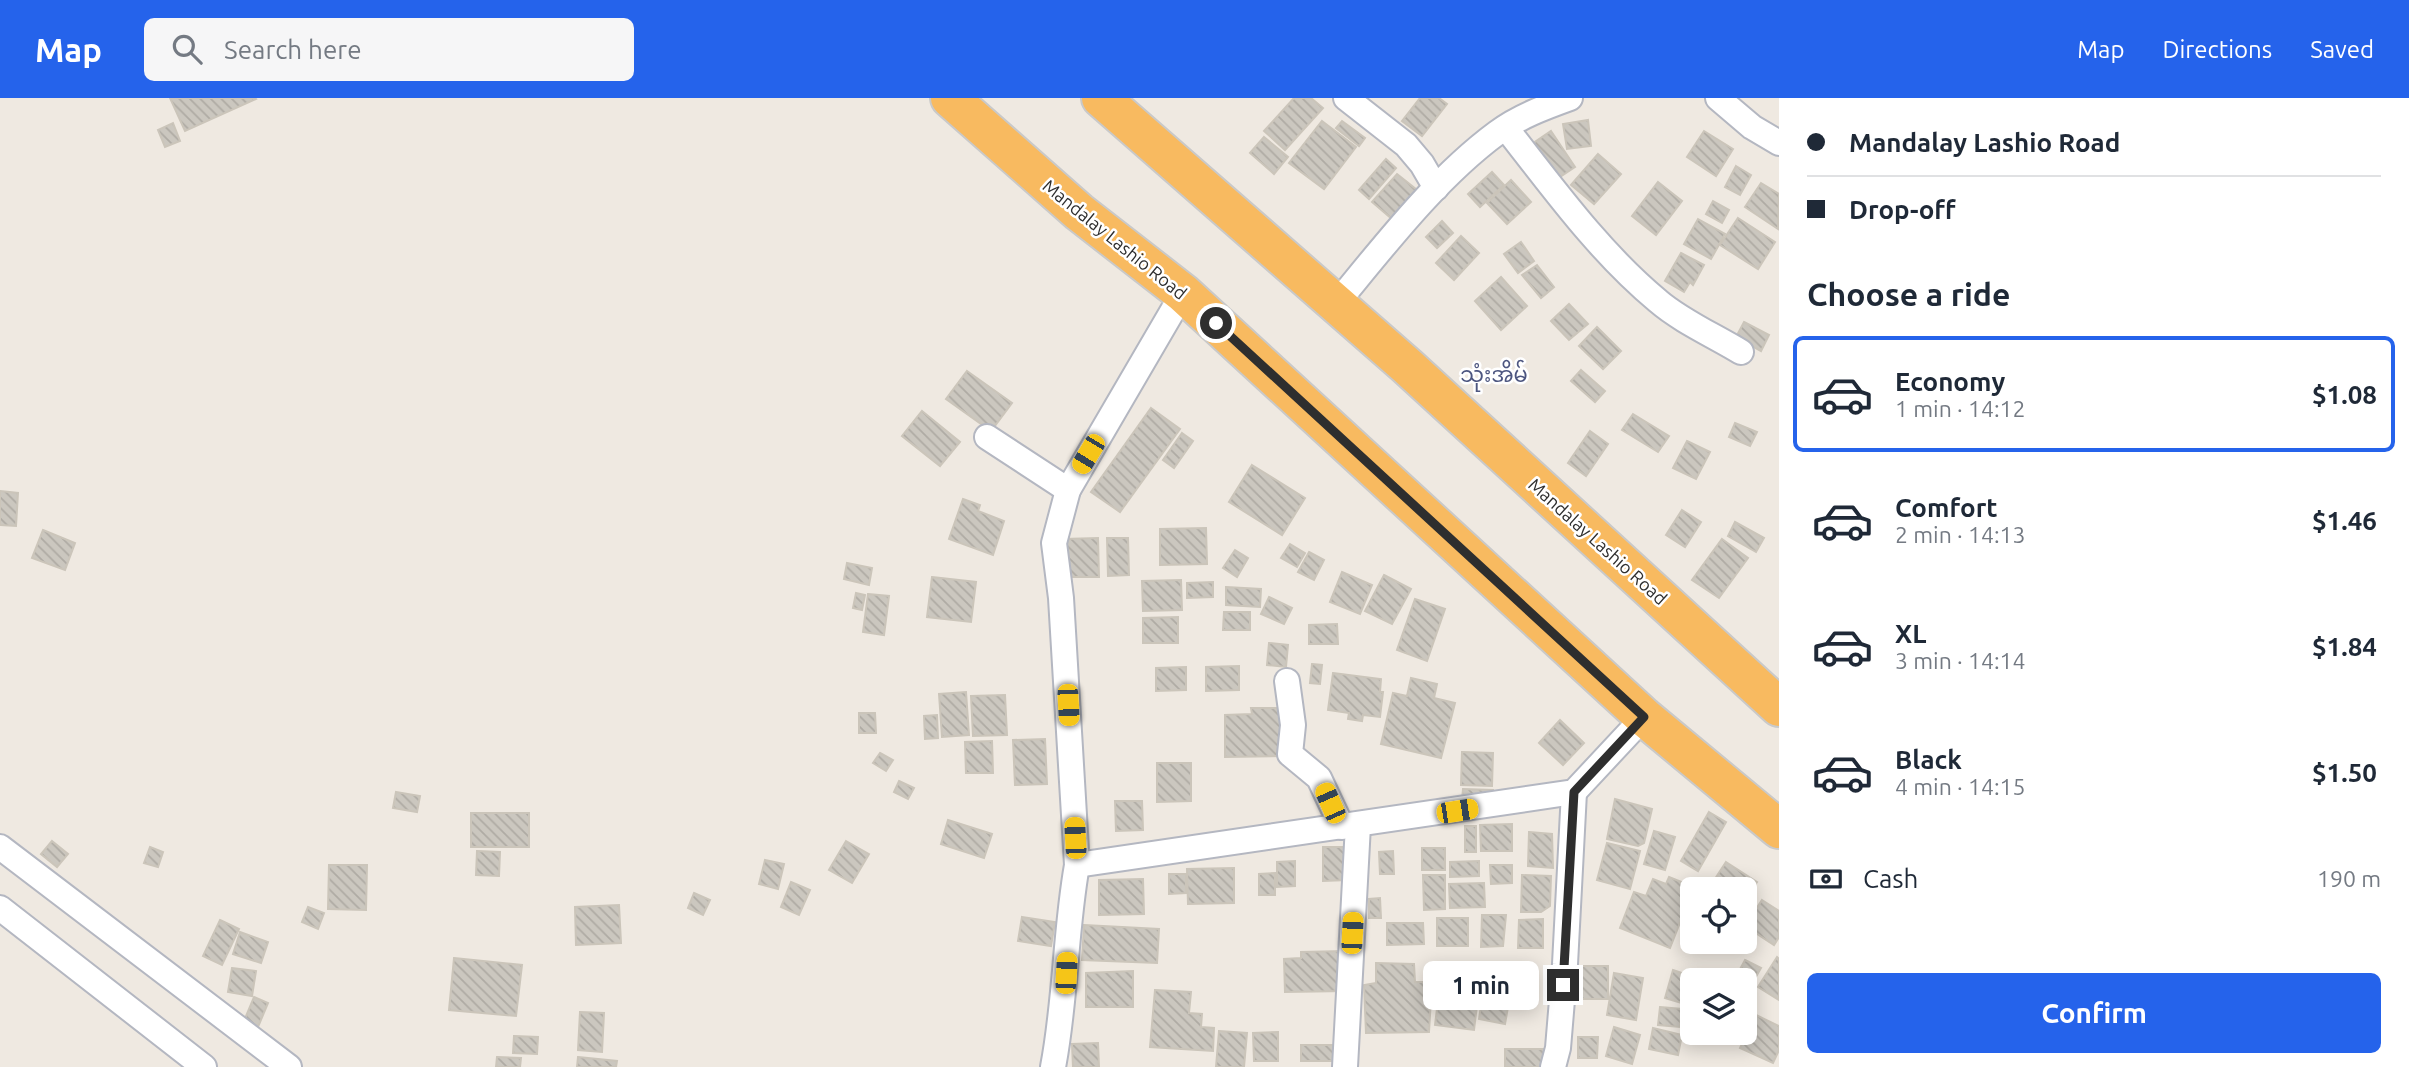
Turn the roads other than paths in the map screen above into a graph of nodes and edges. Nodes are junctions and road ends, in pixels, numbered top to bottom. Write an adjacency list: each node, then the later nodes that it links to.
1 (950, 98): 9 (highway, Mandalay Lashio Road)
2 (1101, 98): 10 (highway, Mandalay Lashio Road)
3 (1346, 98): 8 (street)
4 (1570, 98): 6 (street)
5 (1718, 98): 7 (street)
6 (1506, 128): 8 (street); 11 (street)
7 (1779, 143)
8 (1436, 188): 10 (street)
9 (1183, 293): 13 (street); 16 (highway, Mandalay Lashio Road)
10 (1336, 304): 15 (highway, Mandalay Lashio Road)
11 (1741, 352)
12 (987, 437): 13 (street)
13 (1068, 490): 21 (street)
14 (1287, 681): 18 (street)
15 (1779, 706)
16 (1644, 717): 17 (street); 19 (highway, Mandalay Lashio Road)
17 (1574, 792): 18 (street); 27 (street)
18 (1350, 826): 21 (street); 26 (street)
19 (1779, 829)
20 (0, 847): 24 (street)
21 (1077, 865): 25 (street)
22 (0, 908): 23 (street)
23 (204, 1067)
24 (289, 1067)
25 (1053, 1067)
26 (1345, 1067)
27 (1553, 1067)

